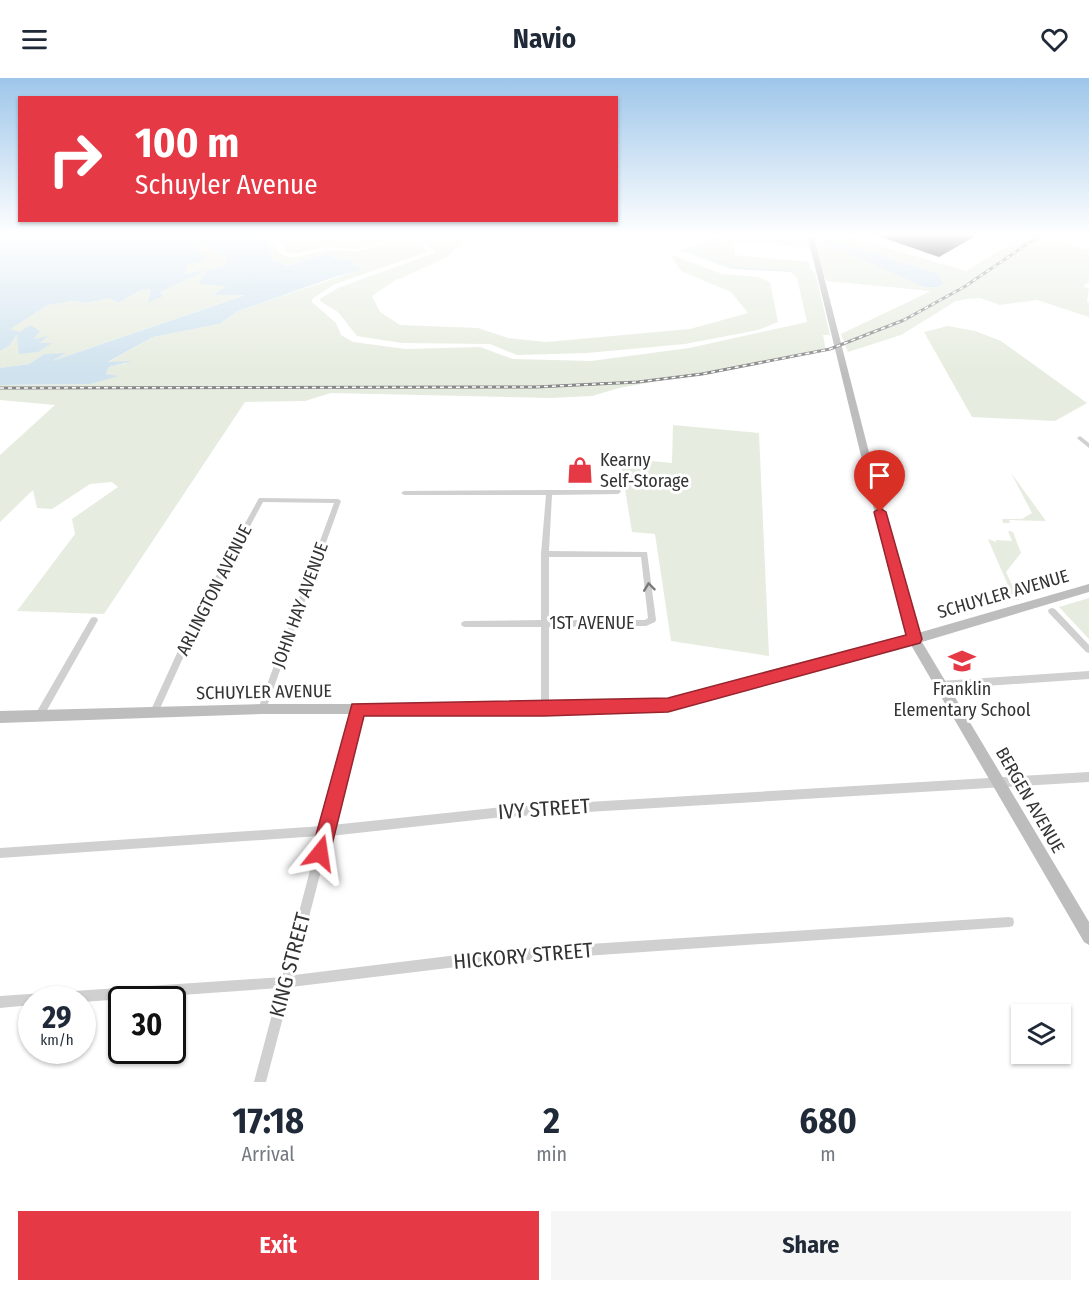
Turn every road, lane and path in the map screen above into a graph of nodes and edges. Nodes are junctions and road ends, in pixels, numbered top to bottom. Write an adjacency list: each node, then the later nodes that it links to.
1 (822, 281): 14 (street, BERGEN AVENUE)
2 (1080, 438): 3 (street)
3 (1089, 446)
4 (549, 492): 5 (street); 6 (street); 8 (street)
5 (618, 492)
6 (404, 493)
7 (338, 501): 18 (street, JOHN HAY AVENUE); 21 (street, ARLINGTON AVENUE)
8 (544, 554): 12 (street); 12 (street, 1ST AVENUE, one-way to 8)
9 (1089, 588): 14 (street, SCHUYLER AVENUE)
10 (1052, 611): 15 (street)
11 (94, 620): 22 (street)
12 (545, 623): 13 (street, 1ST AVENUE); 20 (street)
13 (465, 624)
14 (914, 639): 17 (street, BERGEN AVENUE); 20 (street, SCHUYLER AVENUE)
15 (1089, 650)
16 (1089, 675): 17 (street)
17 (941, 685): 25 (street, BERGEN AVENUE)
18 (262, 709): 19 (street, SCHUYLER AVENUE); 21 (street, SCHUYLER AVENUE)
19 (358, 709): 20 (street, SCHUYLER AVENUE); 26 (street, KING STREET)
20 (544, 709)
21 (154, 712): 22 (street, SCHUYLER AVENUE)
22 (39, 716): 23 (street, SCHUYLER AVENUE)
23 (0, 717)
24 (1089, 777): 25 (street, IVY STREET)
25 (999, 783): 26 (street, IVY STREET); 29 (street, BERGEN AVENUE)
26 (326, 831): 27 (street, IVY STREET); 30 (street, KING STREET)
27 (0, 853)
28 (1009, 922): 30 (street, HICKORY STREET)
29 (1089, 937)
30 (286, 982): 31 (street, HICKORY STREET); 34 (street, KING STREET)
31 (96, 995)
32 (18, 1000): 33 (street)
33 (0, 1002)
34 (260, 1082)

